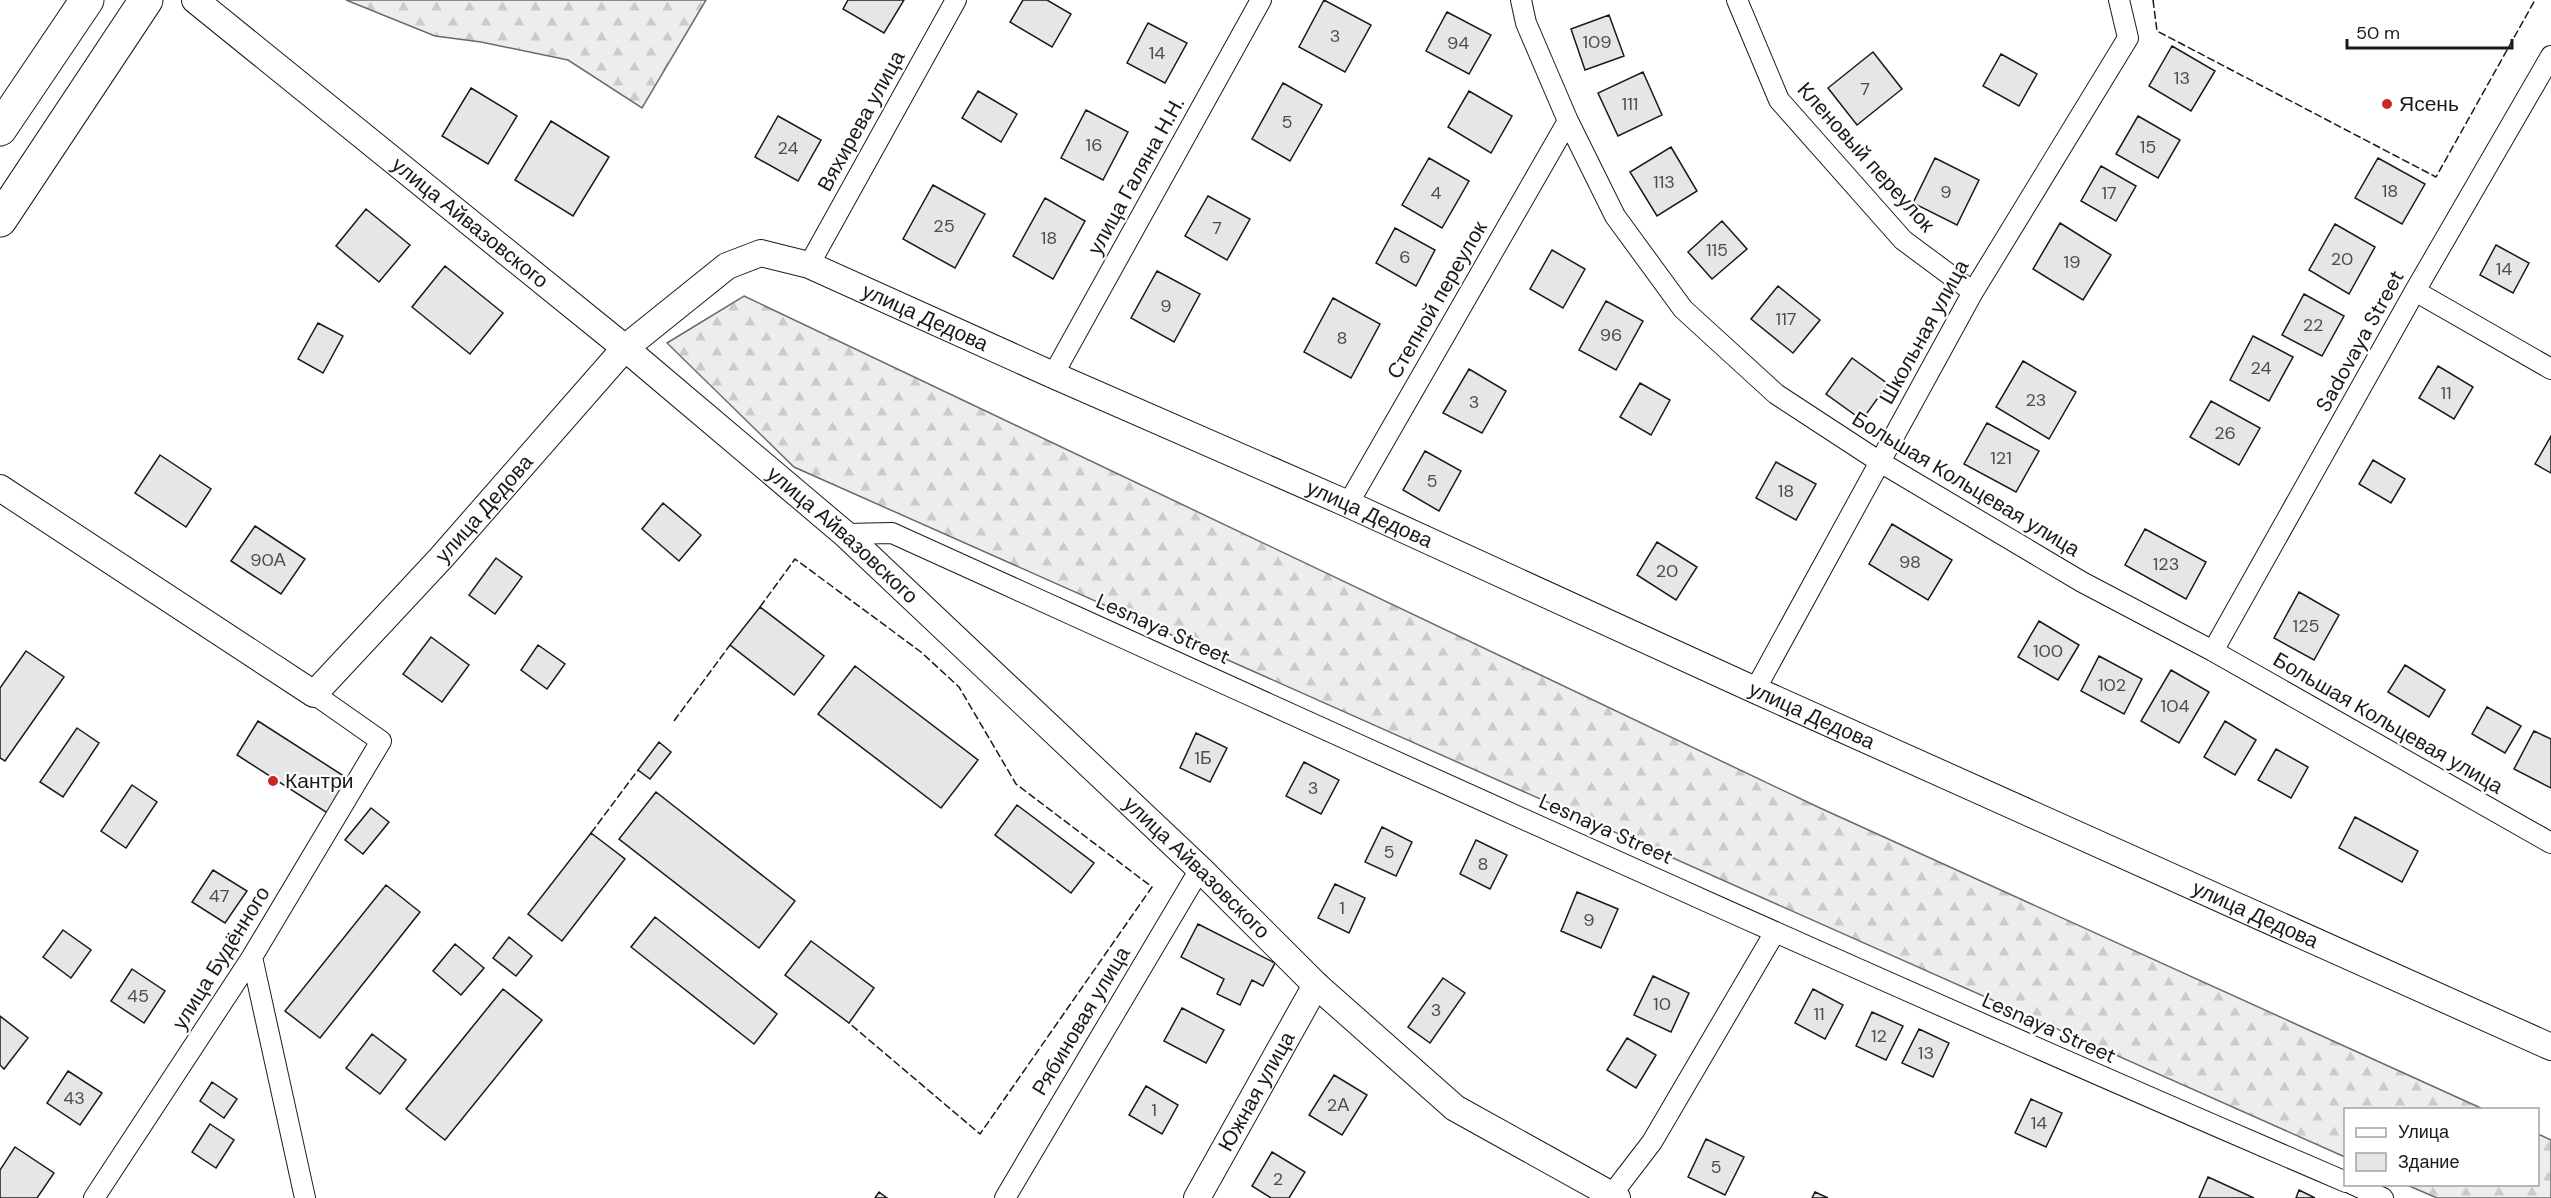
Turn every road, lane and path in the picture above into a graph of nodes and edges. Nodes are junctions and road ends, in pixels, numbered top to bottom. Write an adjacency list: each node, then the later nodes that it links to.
1 (87, 0): 11 (highway)
2 (146, 0): 12 (highway)
3 (195, 0): 16 (street, улица Айвазовского)
4 (956, 0): 13 (street, Вяхирева улица)
5 (1261, 0): 18 (street, улица Галяна Н.Н.)
6 (1521, 0): 10 (street, Большая Кольцевая улица)
7 (1737, 0): 15 (street, Кленовый переулок)
8 (2119, 0): 15 (street, Школьная улица)
9 (2551, 56): 14 (street, Sadovaya Street)
10 (1568, 121): 19 (street, Большая Кольцевая улица); 21 (street, Степной переулок)
11 (0, 129)
12 (0, 220)
13 (809, 265): 16 (street, улица Дедова); 18 (street, улица Дедова)
14 (2415, 291): 17 (street); 23 (street, Sadovaya Street)
15 (1973, 292): 19 (street, Школьная улица)
16 (625, 348): 22 (street, улица Айвазовского); 25 (street, улица Дедова)
17 (2551, 369)
18 (1053, 375): 21 (street, улица Дедова)
19 (1880, 462): 23 (street, Большая Кольцевая улица); 24 (street, Школьная улица)
20 (0, 488): 25 (street)
21 (1348, 504): 24 (street, улица Дедова)
22 (846, 534): 27 (street, улица Айвазовского); 28 (street, Lesnaya Street)
23 (2214, 651): 26 (street, Большая Кольцевая улица)
24 (1755, 690): 31 (street, улица Дедова)
25 (314, 694): 29 (street, улица Будённого)
26 (2551, 843)
27 (1200, 868): 30 (street, улица Айвазовского); 37 (street, Рябиновая улица)
28 (1775, 932): 32 (street, Lesnaya Street); 34 (street)
29 (252, 957): 35 (street, улица Будённого); 36 (street)
30 (1316, 985): 34 (street, улица Айвазовского); 38 (street, Южная улица)
31 (2551, 1047)
32 (2344, 1181)
33 (2354, 1186): 39 (street)
34 (1612, 1197)
35 (94, 1198)
36 (304, 1198)
37 (1005, 1198)
38 (1197, 1198)
39 (2383, 1198)

